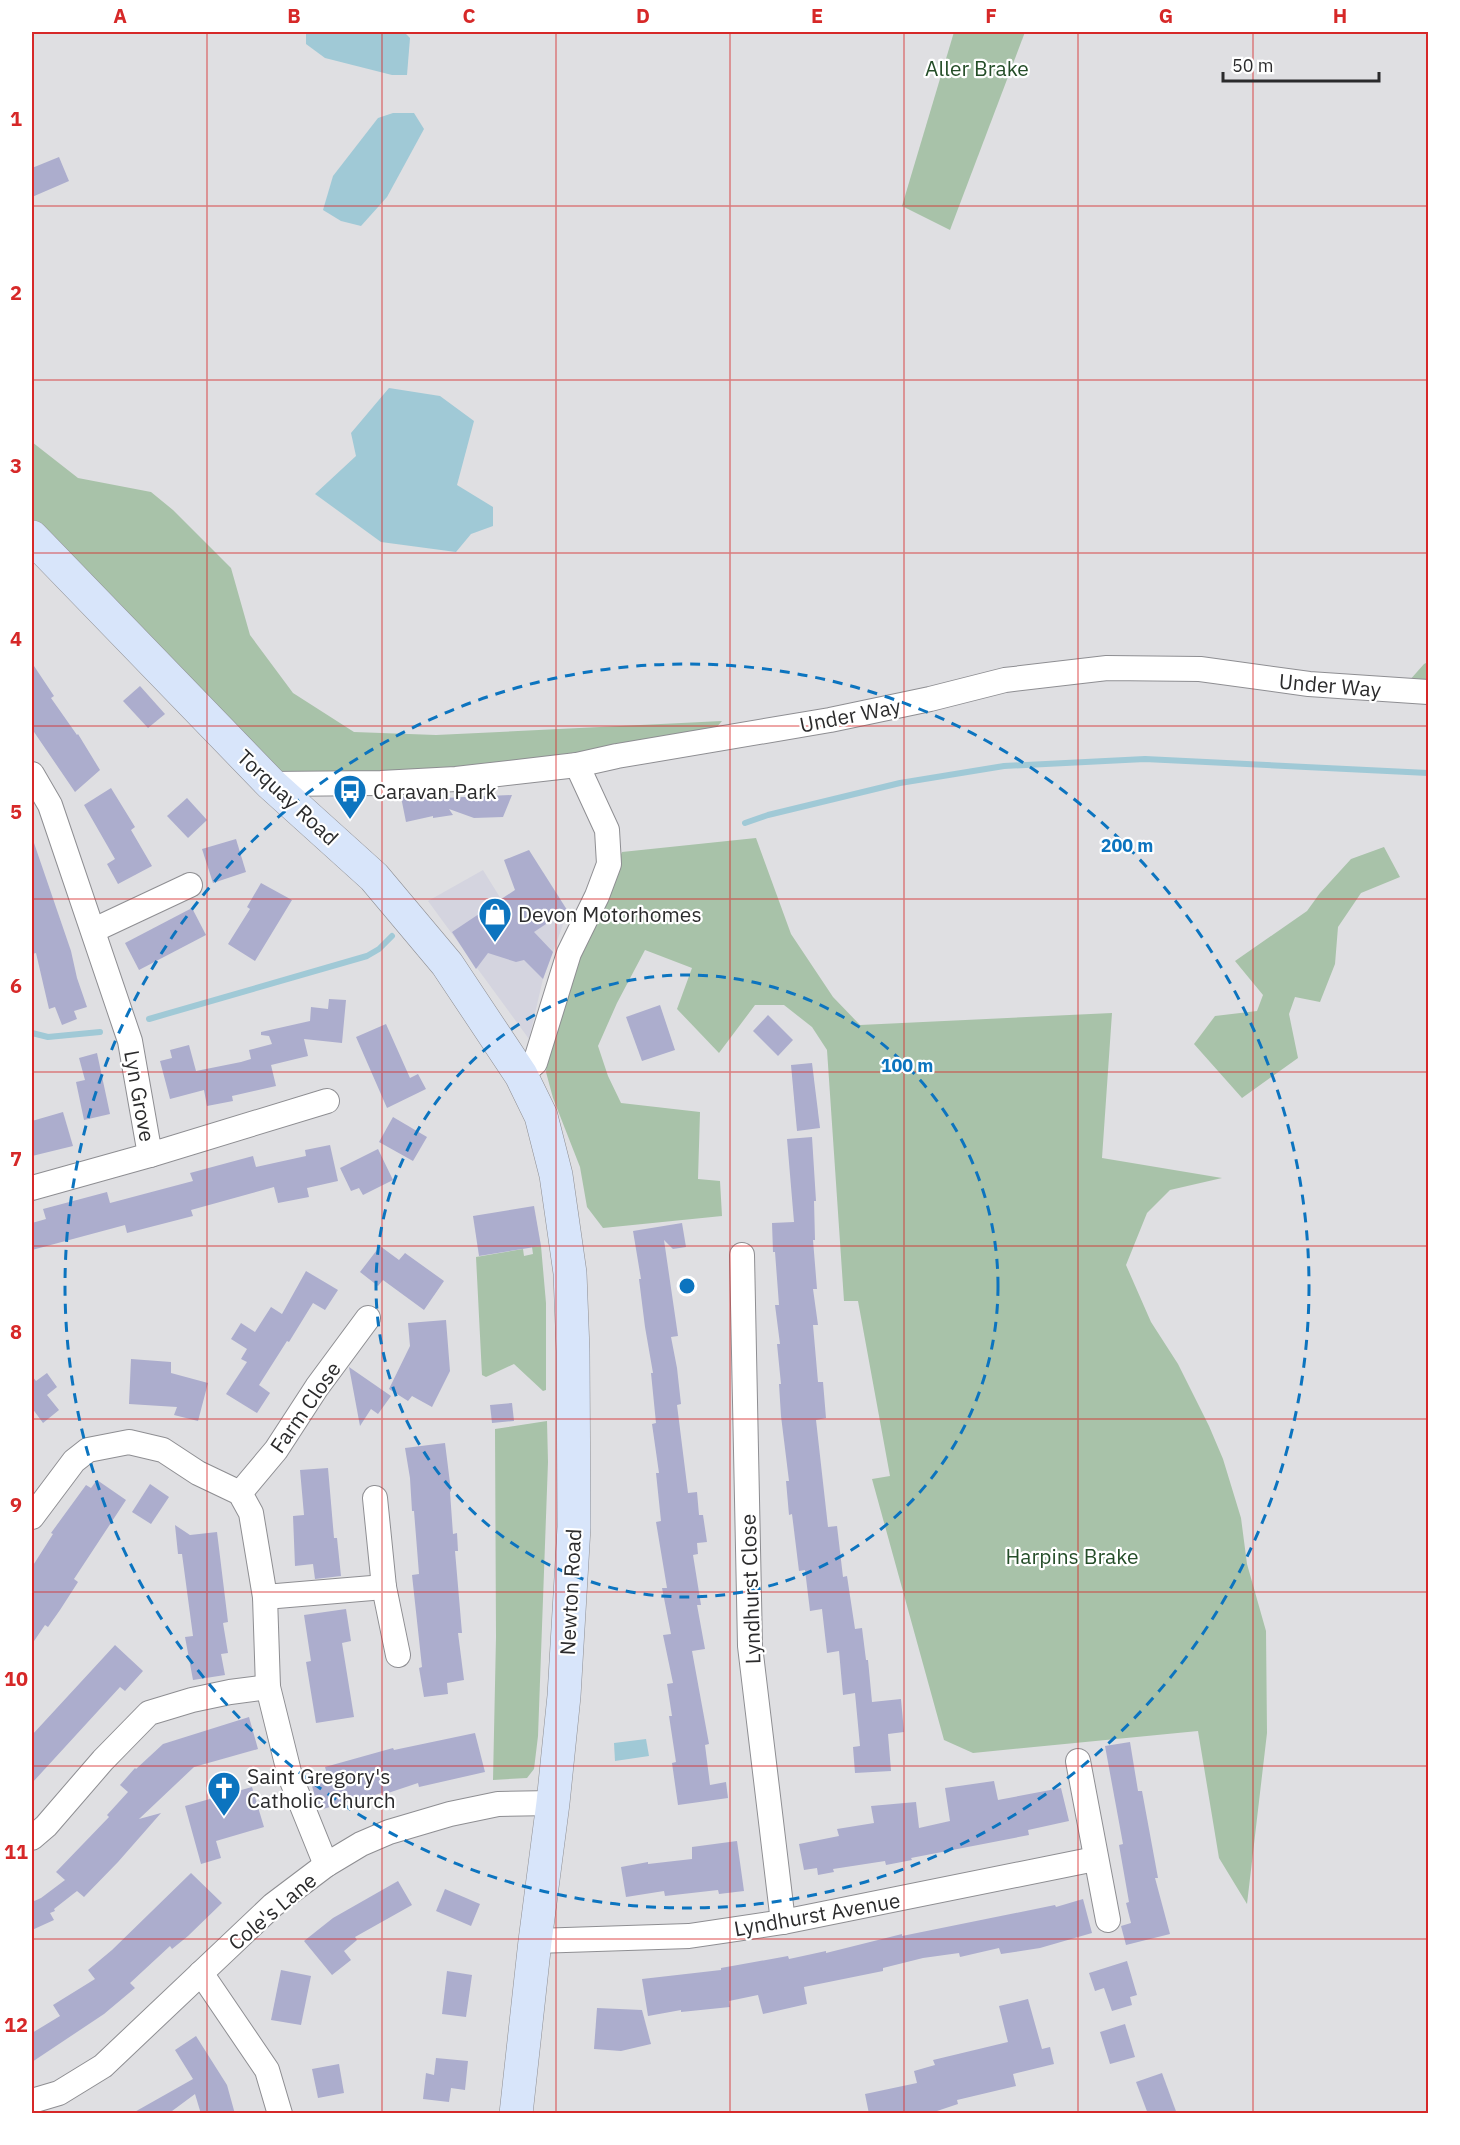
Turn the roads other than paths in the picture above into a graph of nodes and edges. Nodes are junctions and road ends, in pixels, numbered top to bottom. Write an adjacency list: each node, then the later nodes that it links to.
1 (32, 537): 5 (street, Torquay Road)
2 (1428, 692): 3 (street, Under Way)
3 (578, 765): 5 (street, Under Way); 8 (street)
4 (32, 774): 7 (street, Lyn Grove)
5 (271, 784): 8 (street, Torquay Road)
6 (190, 885): 7 (street)
7 (94, 930): 10 (street, Lyn Grove)
8 (520, 1075): 22 (street, Newton Road)
9 (327, 1101): 10 (street, Lyn Grove)
10 (150, 1155): 11 (street)
11 (32, 1188)
12 (742, 1255): 27 (street, Lyndhurst Close)
13 (368, 1318): 14 (street, Farm Close)
14 (240, 1493): 16 (street); 18 (street)
15 (375, 1498): 17 (street)
16 (32, 1516)
17 (384, 1587): 18 (street); 19 (street)
18 (265, 1597): 20 (street)
19 (398, 1655)
20 (268, 1687): 23 (street); 25 (street)
21 (1078, 1761): 24 (street)
22 (553, 1803): 25 (street, Cole's Lane); 28 (street, Newton Road)
23 (32, 1838)
24 (1095, 1859): 26 (street); 27 (street, Lyndhurst Avenue)
25 (326, 1865): 29 (street, Cole's Lane)
26 (1108, 1920)
27 (783, 1922): 28 (street, Lyndhurst Avenue)
28 (535, 1941): 32 (street, Newton Road)
29 (201, 1974): 30 (street, Cole's Lane); 31 (street)
30 (32, 2102)
31 (280, 2114)
32 (516, 2114)

